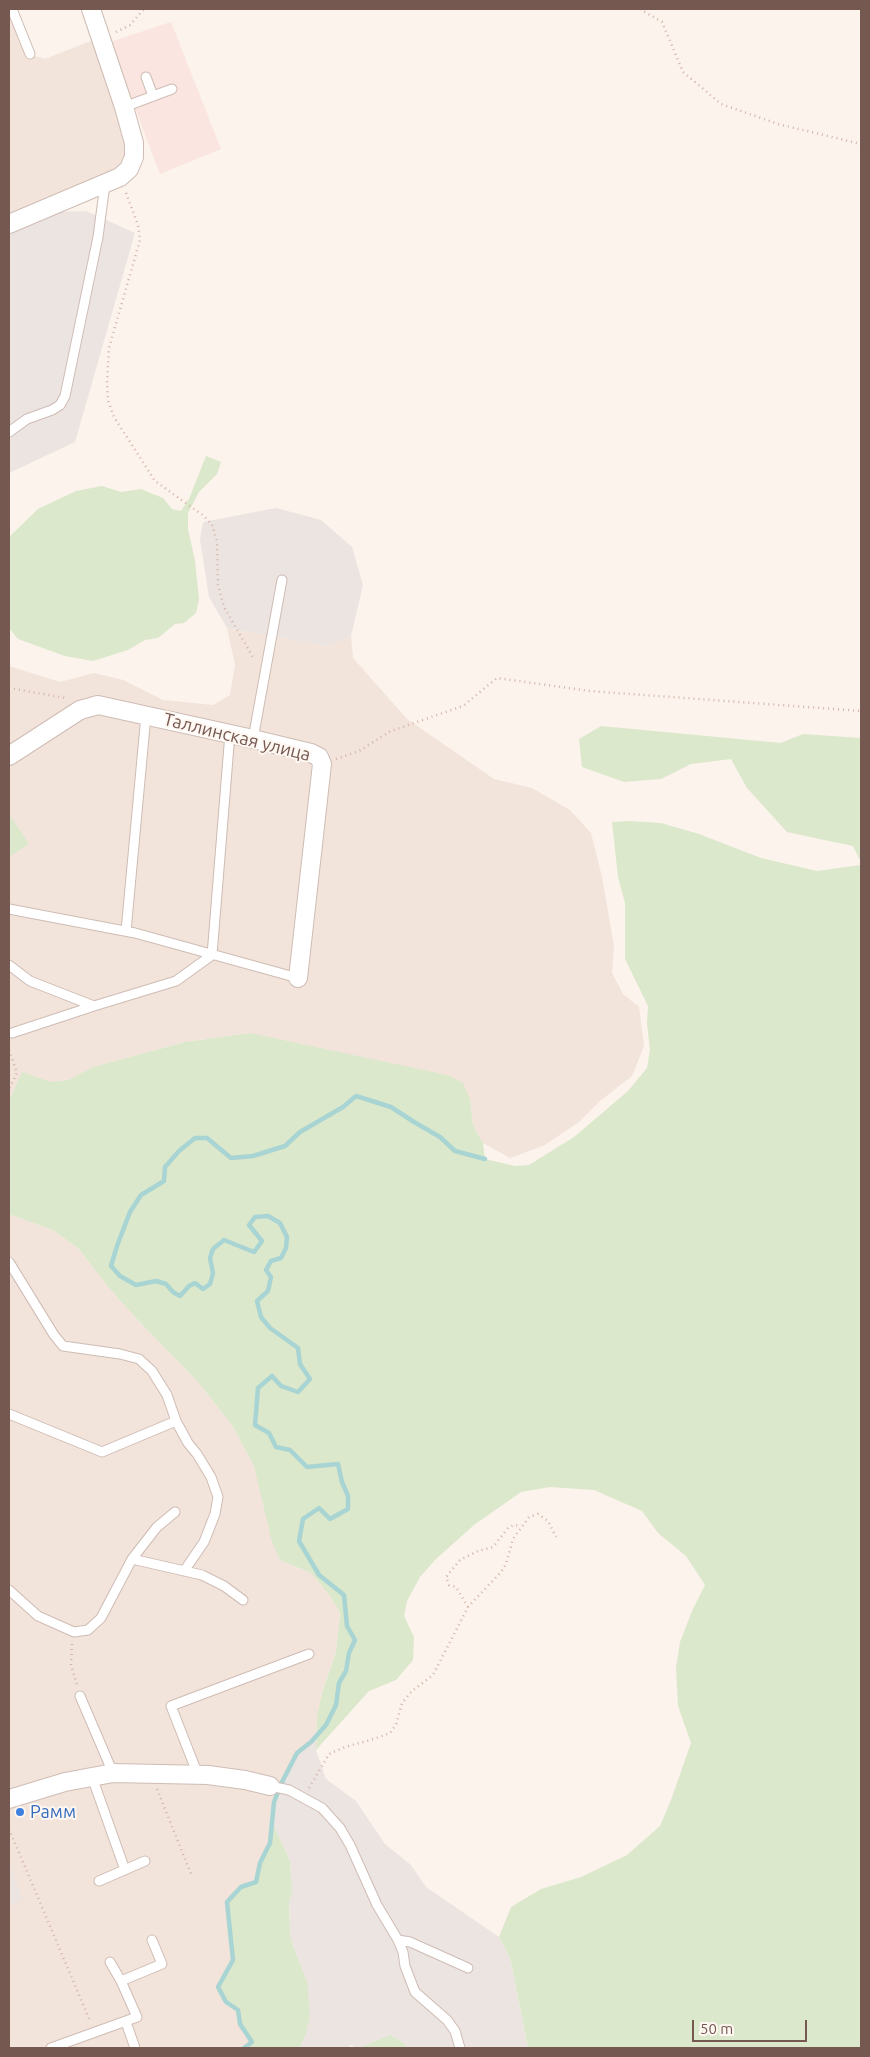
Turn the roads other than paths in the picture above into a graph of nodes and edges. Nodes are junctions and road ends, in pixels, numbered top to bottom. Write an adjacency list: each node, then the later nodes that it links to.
1 (12, 9): 3 (lane)
2 (90, 9): 7 (street)
3 (30, 54)
4 (146, 77): 6 (lane)
5 (172, 90): 6 (lane)
6 (153, 96): 7 (lane)
7 (124, 107): 8 (street)
8 (112, 180): 9 (street); 10 (lane)
9 (9, 224)
10 (9, 432)
11 (282, 580): 14 (lane)
12 (146, 715): 13 (street, Таллинская улица); 15 (street, Таллинская улица); 17 (lane)
13 (230, 733): 14 (street, Таллинская улица); 18 (lane)
14 (253, 739): 20 (street, Таллинская улица)
15 (9, 756)
16 (9, 909): 17 (lane)
17 (126, 931): 18 (lane)
18 (212, 955): 20 (lane); 21 (lane)
19 (9, 965): 21 (lane)
20 (298, 978)
21 (94, 1006): 22 (lane)
22 (12, 1033)
23 (9, 1262): 25 (lane)
24 (9, 1414): 25 (lane)
25 (176, 1421): 28 (lane)
26 (175, 1512): 27 (lane)
27 (132, 1558): 28 (lane); 29 (lane)
28 (184, 1571): 30 (lane)
29 (9, 1590)
30 (243, 1600)
31 (309, 1654): 34 (lane)
32 (80, 1696): 33 (lane)
33 (113, 1773): 34 (street); 35 (street)
34 (198, 1775): 36 (street)
35 (92, 1777): 37 (street); 39 (lane)
36 (270, 1786): 42 (lane)
37 (9, 1799)
38 (145, 1861): 39 (lane)
39 (125, 1870): 40 (lane)
40 (99, 1881)
41 (152, 1940): 45 (lane)
42 (398, 1940): 44 (lane); 49 (lane)
43 (110, 1962): 45 (lane)
44 (468, 1968)
45 (121, 1981): 46 (lane)
46 (126, 2022): 47 (lane); 48 (lane)
47 (51, 2048)
48 (135, 2048)
49 (460, 2048)

